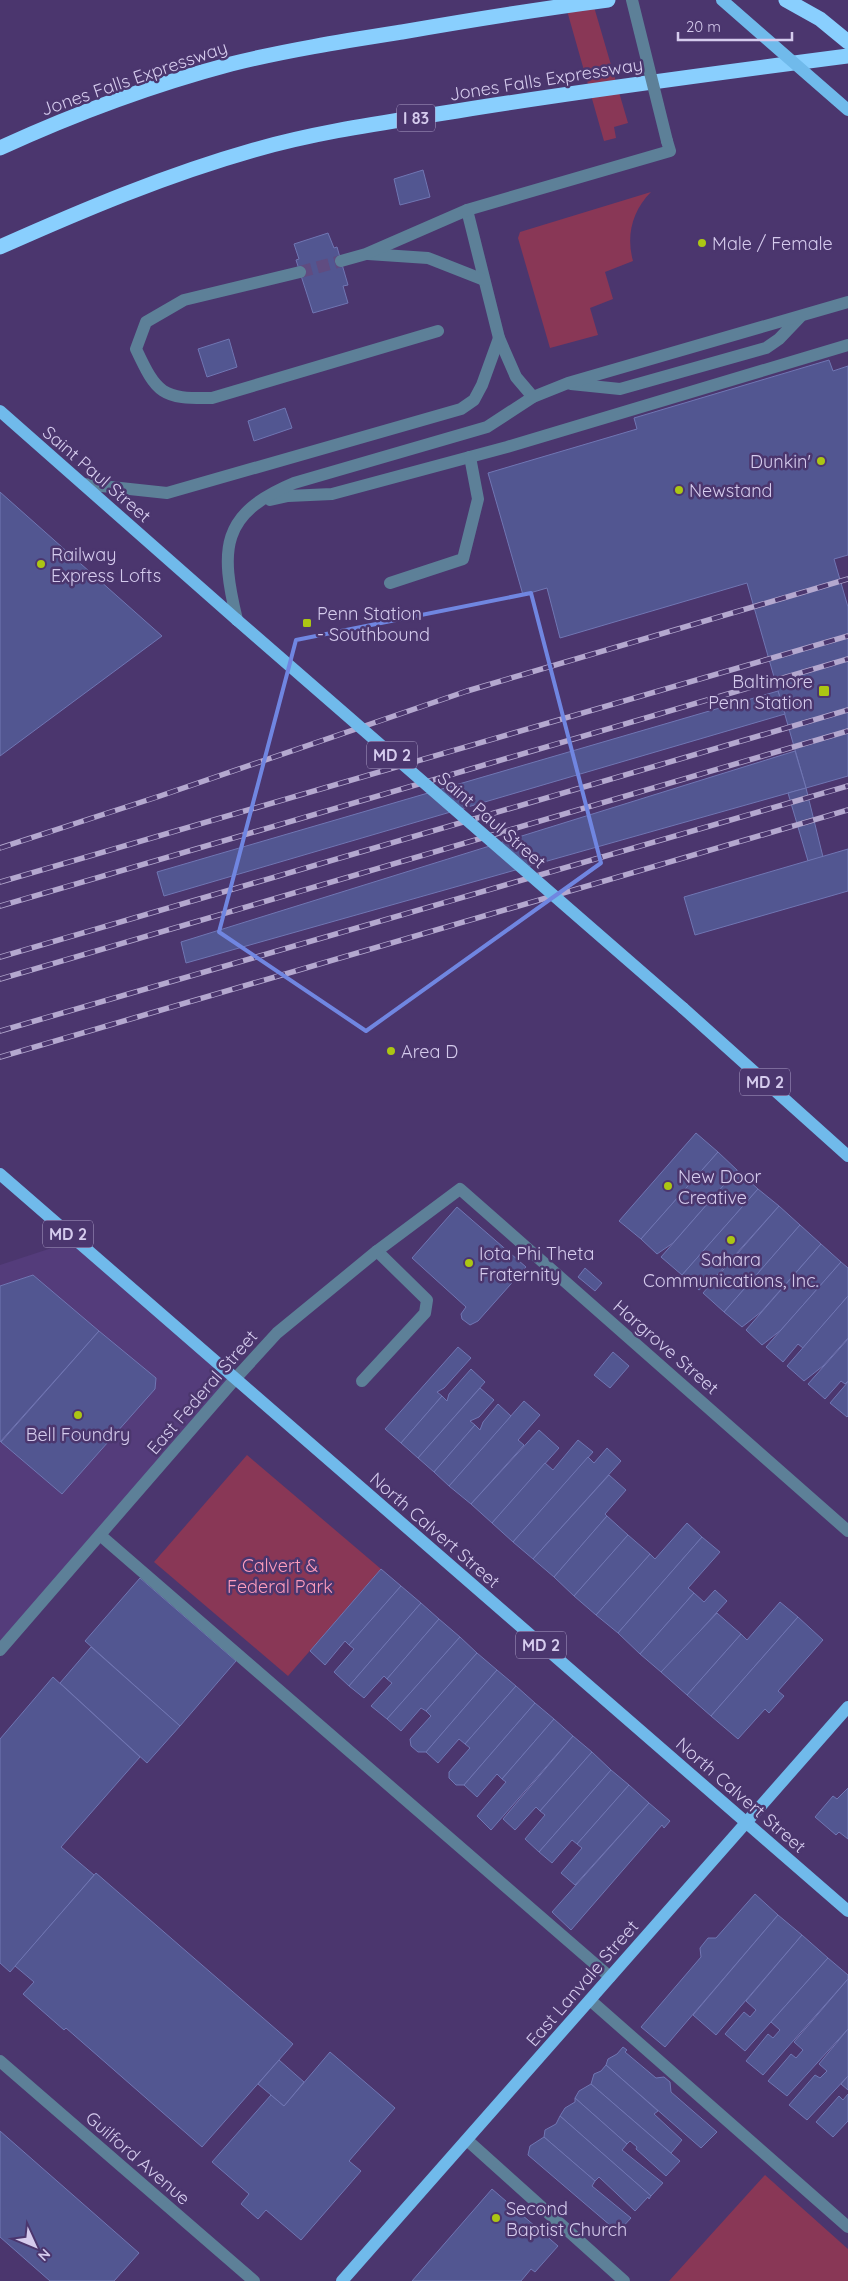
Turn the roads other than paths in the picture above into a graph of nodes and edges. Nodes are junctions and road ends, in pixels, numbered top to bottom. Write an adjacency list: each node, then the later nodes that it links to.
1 (608, 0): 8 (highway, Jones Falls Expressway)
2 (632, 0): 9 (street, bridge)
3 (722, 0): 7 (main road, bridge)
4 (786, 0): 5 (highway)
5 (848, 42)
6 (848, 56): 10 (highway, Jones Falls Expressway / I 83)
7 (848, 110)
8 (0, 148)
9 (467, 210): 11 (street); 14 (street)
10 (0, 247)
11 (366, 254): 12 (street); 14 (street)
12 (341, 261)
13 (300, 272): 17 (street)
14 (484, 280): 18 (street)
15 (848, 302): 16 (street)
16 (801, 317): 20 (street); 20 (street)
17 (438, 331)
18 (500, 338): 21 (street); 24 (street)
19 (848, 345): 23 (street)
20 (568, 383): 21 (street)
21 (533, 397): 25 (street)
22 (0, 412): 24 (main road, Saint Paul Street / MD 2)
23 (470, 457): 25 (street); 26 (street)
24 (83, 484): 27 (main road, Saint Paul Street / MD 2)
25 (255, 503): 27 (street)
26 (390, 583)
27 (237, 620): 28 (main road, Saint Paul Street / MD 2, bridge)
28 (848, 1156)
29 (0, 1174): 32 (main road, North Calvert Street / MD 2)
30 (460, 1189): 31 (street, East Federal Street); 34 (street, Hargrove Street)
31 (377, 1251): 32 (street, East Federal Street); 33 (street)
32 (235, 1379): 35 (street, East Federal Street); 38 (main road, North Calvert Street / MD 2)
33 (362, 1381)
34 (848, 1531)
35 (100, 1535): 36 (street, East Federal Street); 40 (street)
36 (0, 1650)
37 (848, 1707): 38 (main road, East Lanvale Street)
38 (746, 1823): 39 (main road, North Calvert Street / MD 2); 40 (main road, East Lanvale Street)
39 (848, 1911)
40 (610, 1977): 41 (main road, East Lanvale Street)
41 (590, 2000): 43 (main road, East Lanvale Street); 44 (street)
42 (0, 2061): 45 (street, Guilford Avenue)
43 (467, 2140): 46 (main road, East Lanvale Street); 47 (street)
44 (848, 2227)
45 (254, 2281)
46 (342, 2281)
47 (624, 2281)

